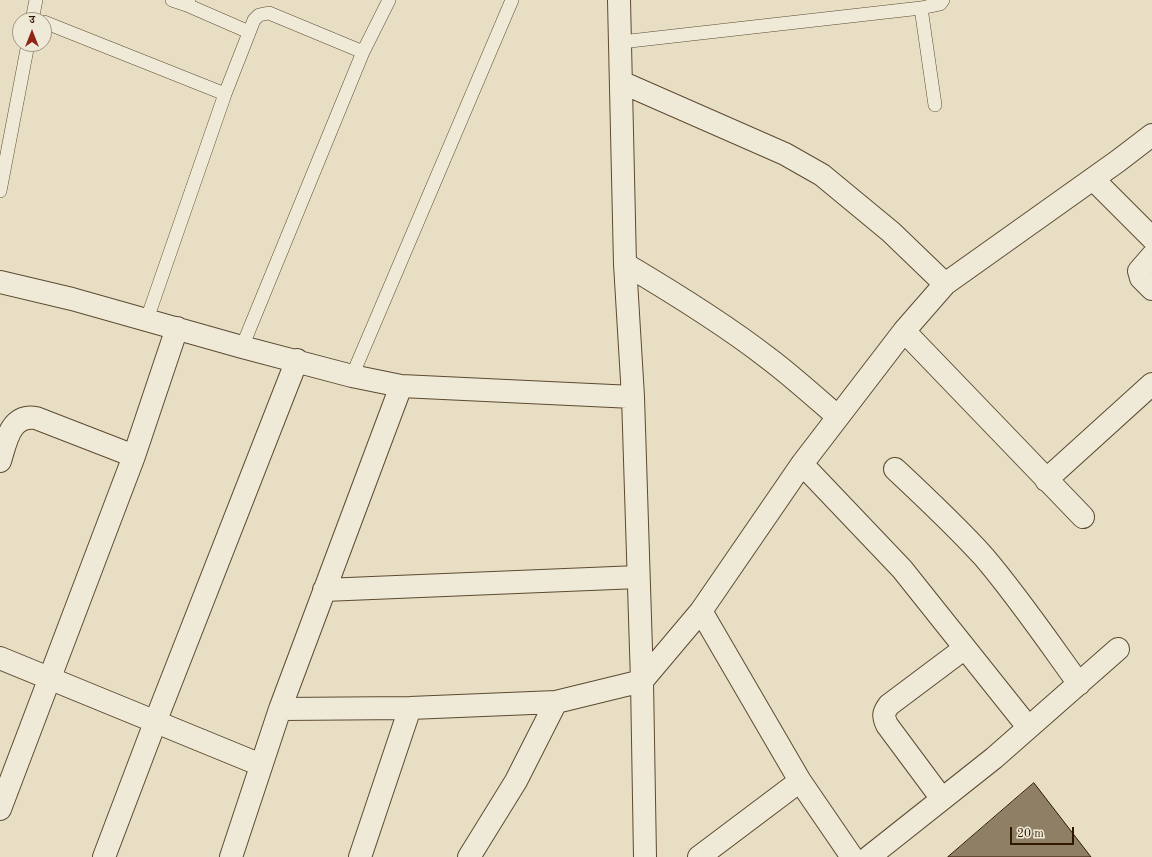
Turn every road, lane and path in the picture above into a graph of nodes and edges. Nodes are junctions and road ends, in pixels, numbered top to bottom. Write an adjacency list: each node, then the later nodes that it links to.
1 (36, 0): 9 (lane)
2 (172, 0): 7 (lane)
3 (389, 0): 14 (lane)
4 (512, 0): 32 (lane)
5 (619, 0): 12 (street)
6 (943, 0): 8 (lane)
7 (188, 3): 11 (lane)
8 (921, 8): 12 (lane); 17 (lane)
9 (37, 12)
10 (52, 26): 16 (lane)
11 (249, 32): 14 (lane); 16 (lane)
12 (621, 42): 15 (street)
13 (26, 52): 20 (lane)
14 (363, 52): 30 (lane)
15 (621, 82): 23 (street); 25 (street)
16 (225, 94): 27 (lane)
17 (935, 105)
18 (1152, 134): 19 (street)
19 (1093, 179): 21 (street); 25 (street)
20 (0, 191)
21 (1152, 238)
22 (1152, 256): 26 (street)
23 (625, 264): 35 (street); 36 (street)
24 (0, 282): 27 (street)
25 (945, 284): 29 (street)
26 (1152, 288)
27 (146, 319): 28 (street)
28 (177, 328): 30 (street); 37 (street)
29 (904, 331): 36 (street); 41 (street)
30 (242, 346): 31 (street)
31 (297, 360): 32 (street); 55 (street)
32 (352, 376): 34 (street)
33 (1152, 384): 41 (street)
34 (401, 386): 35 (street); 44 (street)
35 (634, 398): 43 (street)
36 (838, 417): 39 (street)
37 (134, 456): 38 (street); 49 (street)
38 (0, 461)
39 (802, 464): 45 (street); 46 (street)
40 (895, 469): 51 (street)
41 (1046, 480): 42 (street)
42 (1083, 517)
43 (638, 577): 44 (street); 50 (street)
44 (324, 590): 54 (street)
45 (701, 611): 50 (street); 58 (street)
46 (966, 648): 56 (street); 59 (street)
47 (1118, 650): 51 (street)
48 (0, 658): 49 (street)
49 (50, 677): 55 (street); 60 (street)
50 (642, 681): 52 (street); 65 (street)
51 (1079, 684): 56 (street)
52 (556, 702): 53 (street); 64 (street)
53 (410, 708): 54 (street); 63 (street)
54 (280, 709): 57 (street)
55 (156, 720): 57 (street); 61 (street)
56 (1028, 727): 59 (street)
57 (261, 764): 62 (street)
58 (800, 781): 66 (street); 67 (street)
59 (942, 799): 68 (street)
60 (0, 809)
61 (104, 857)
62 (231, 857)
63 (360, 857)
64 (469, 857)
65 (645, 857)
66 (699, 857)
67 (852, 857)
68 (869, 857)

